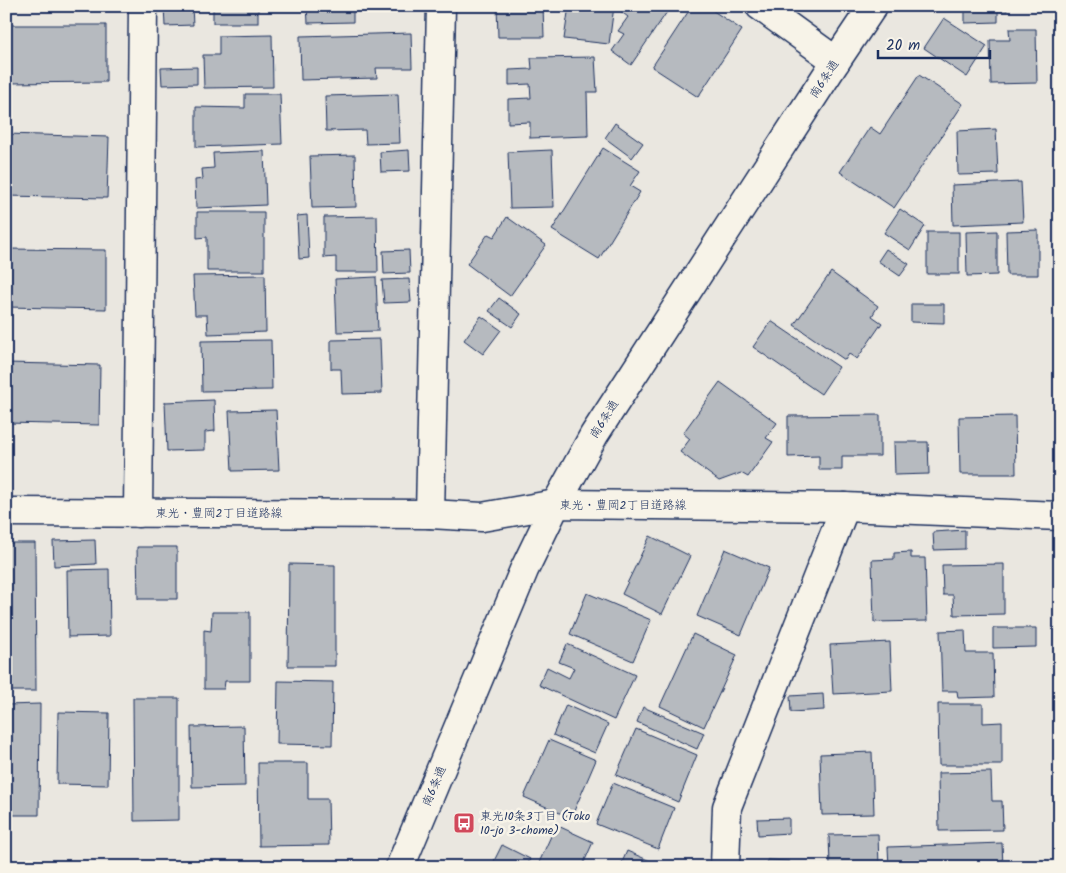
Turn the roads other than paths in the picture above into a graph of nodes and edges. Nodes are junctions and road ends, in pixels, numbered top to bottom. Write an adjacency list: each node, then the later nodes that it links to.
1 (144, 6): 9 (street)
2 (441, 6): 10 (street)
3 (760, 6): 5 (street)
4 (873, 6): 5 (street, 南6条通)
5 (836, 61): 6 (street, 南6条通)
6 (556, 504): 7 (street, 東光・豊岡2丁目道路線); 10 (street, 東光・豊岡2丁目道路線); 12 (street, 南6条通)
7 (845, 507): 11 (street, 東光・豊岡2丁目道路線); 13 (street)
8 (6, 512): 9 (street, 東光・豊岡2丁目道路線)
9 (138, 513): 10 (street, 東光・豊岡2丁目道路線)
10 (430, 514)
11 (1060, 516)
12 (400, 867)
13 (725, 867)

